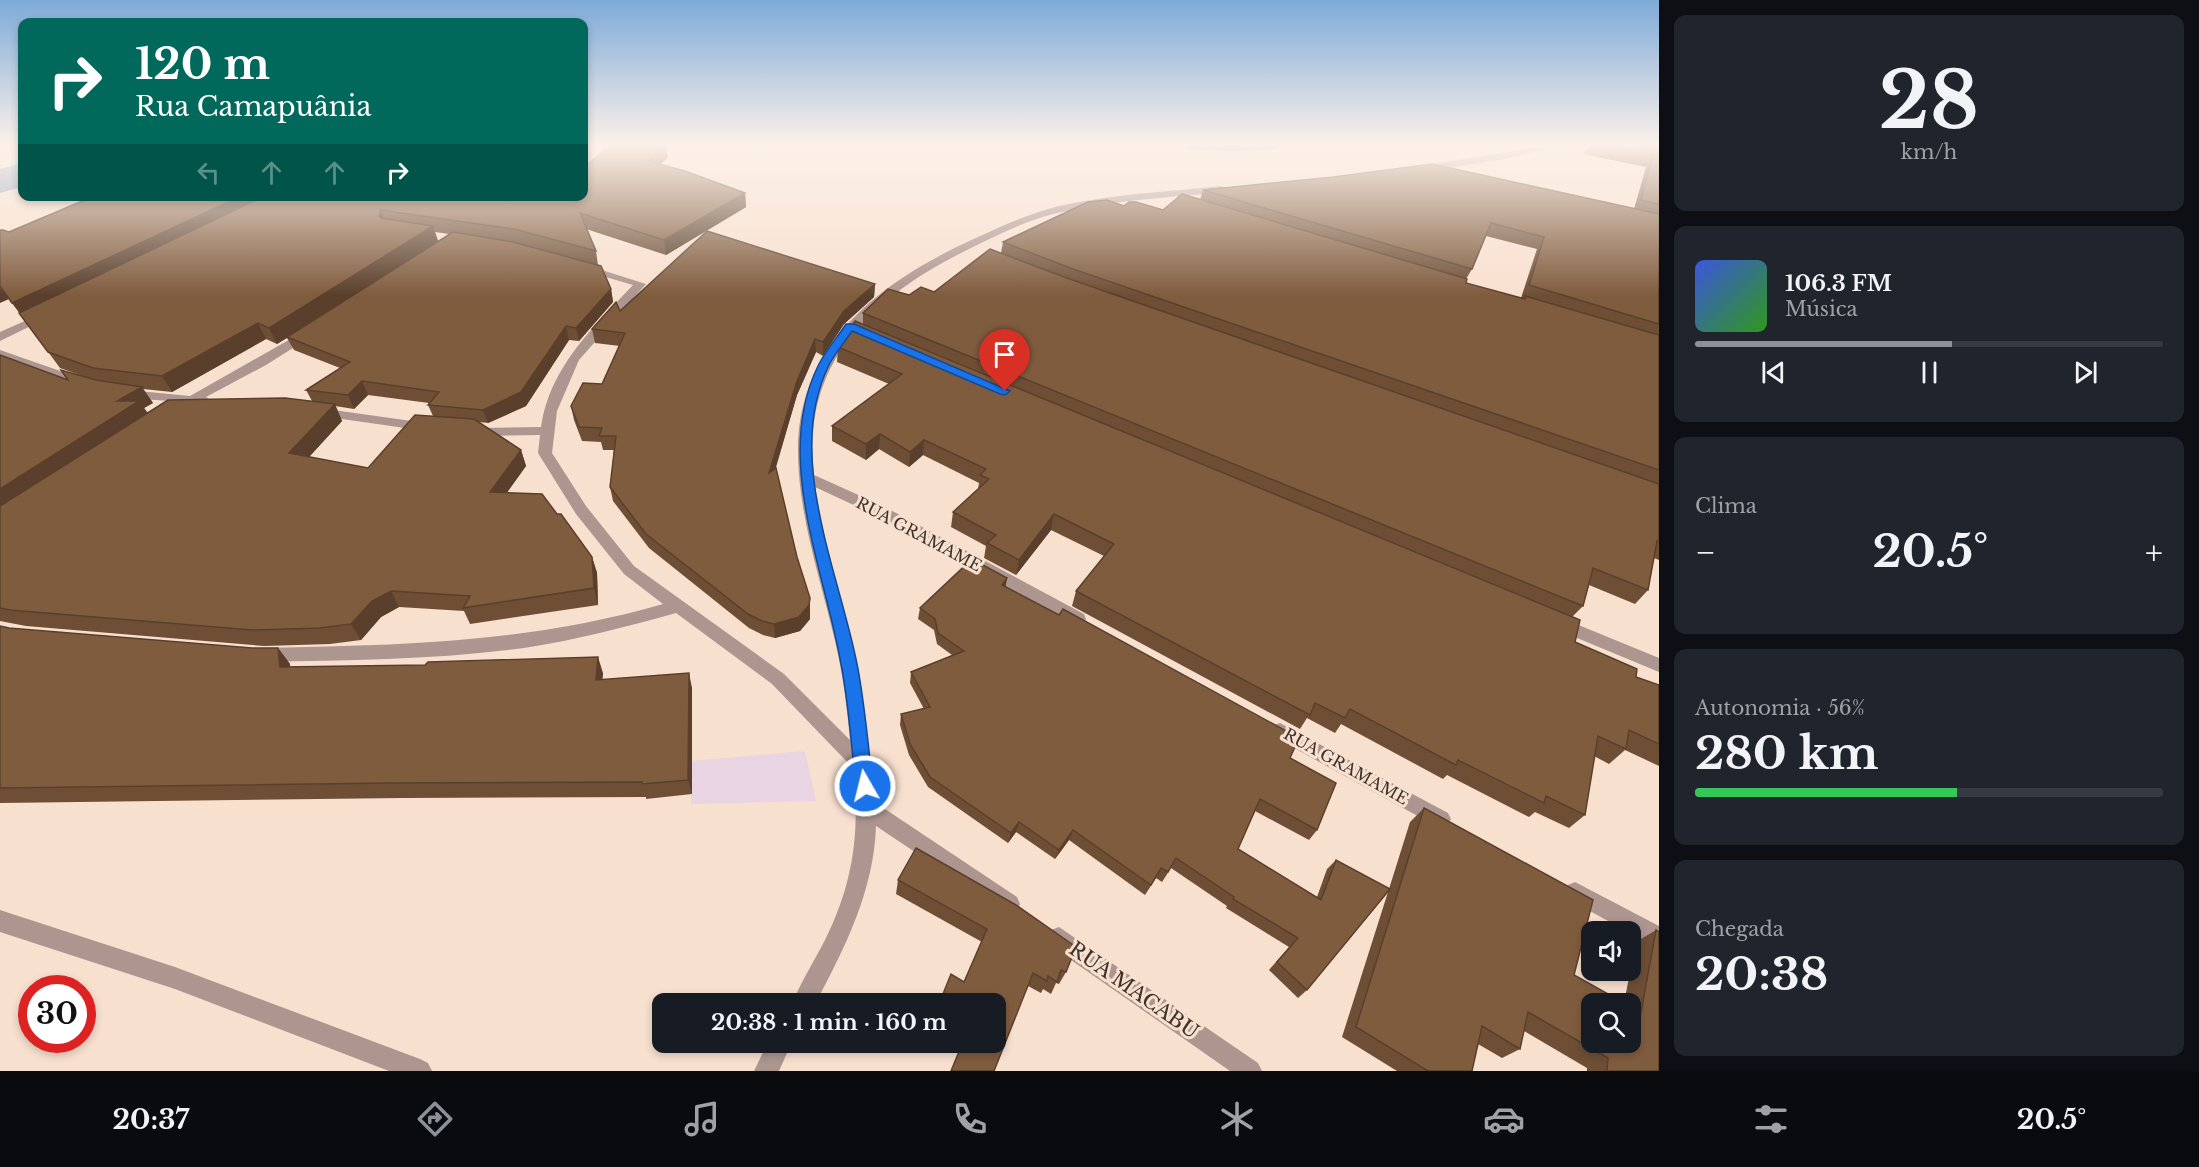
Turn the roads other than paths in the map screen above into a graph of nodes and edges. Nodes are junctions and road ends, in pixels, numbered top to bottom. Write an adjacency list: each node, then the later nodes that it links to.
1 (1169, 195): 2 (street)
2 (1160, 196): 3 (street); 4 (street)
3 (1194, 206)
4 (965, 247): 5 (street); 18 (street)
5 (985, 255)
6 (575, 265): 17 (street)
7 (52, 312): 9 (street)
8 (316, 327): 11 (street)
9 (0, 337)
10 (0, 354): 11 (street)
11 (190, 400): 12 (street); 14 (street)
12 (214, 401)
13 (309, 410): 15 (street)
14 (172, 411)
15 (440, 428)
16 (461, 430): 17 (street)
17 (548, 431): 19 (street)
18 (809, 478): 21 (street, RUA GRAMAME); 25 (street)
19 (677, 606): 22 (street); 25 (street)
20 (1545, 617): 23 (street)
21 (1098, 631)
22 (242, 653)
23 (1659, 665)
24 (1265, 722): 27 (street, RUA GRAMAME)
25 (862, 764): 26 (street)
26 (868, 809): 29 (street); 33 (street)
27 (1454, 826)
28 (1558, 883): 32 (street)
29 (1026, 914)
30 (0, 921): 35 (street)
31 (1045, 927): 37 (street, RUA MACABU)
32 (1659, 938)
33 (809, 993)
34 (776, 1053): 36 (street)
35 (420, 1071)
36 (766, 1071)
37 (1250, 1071)

